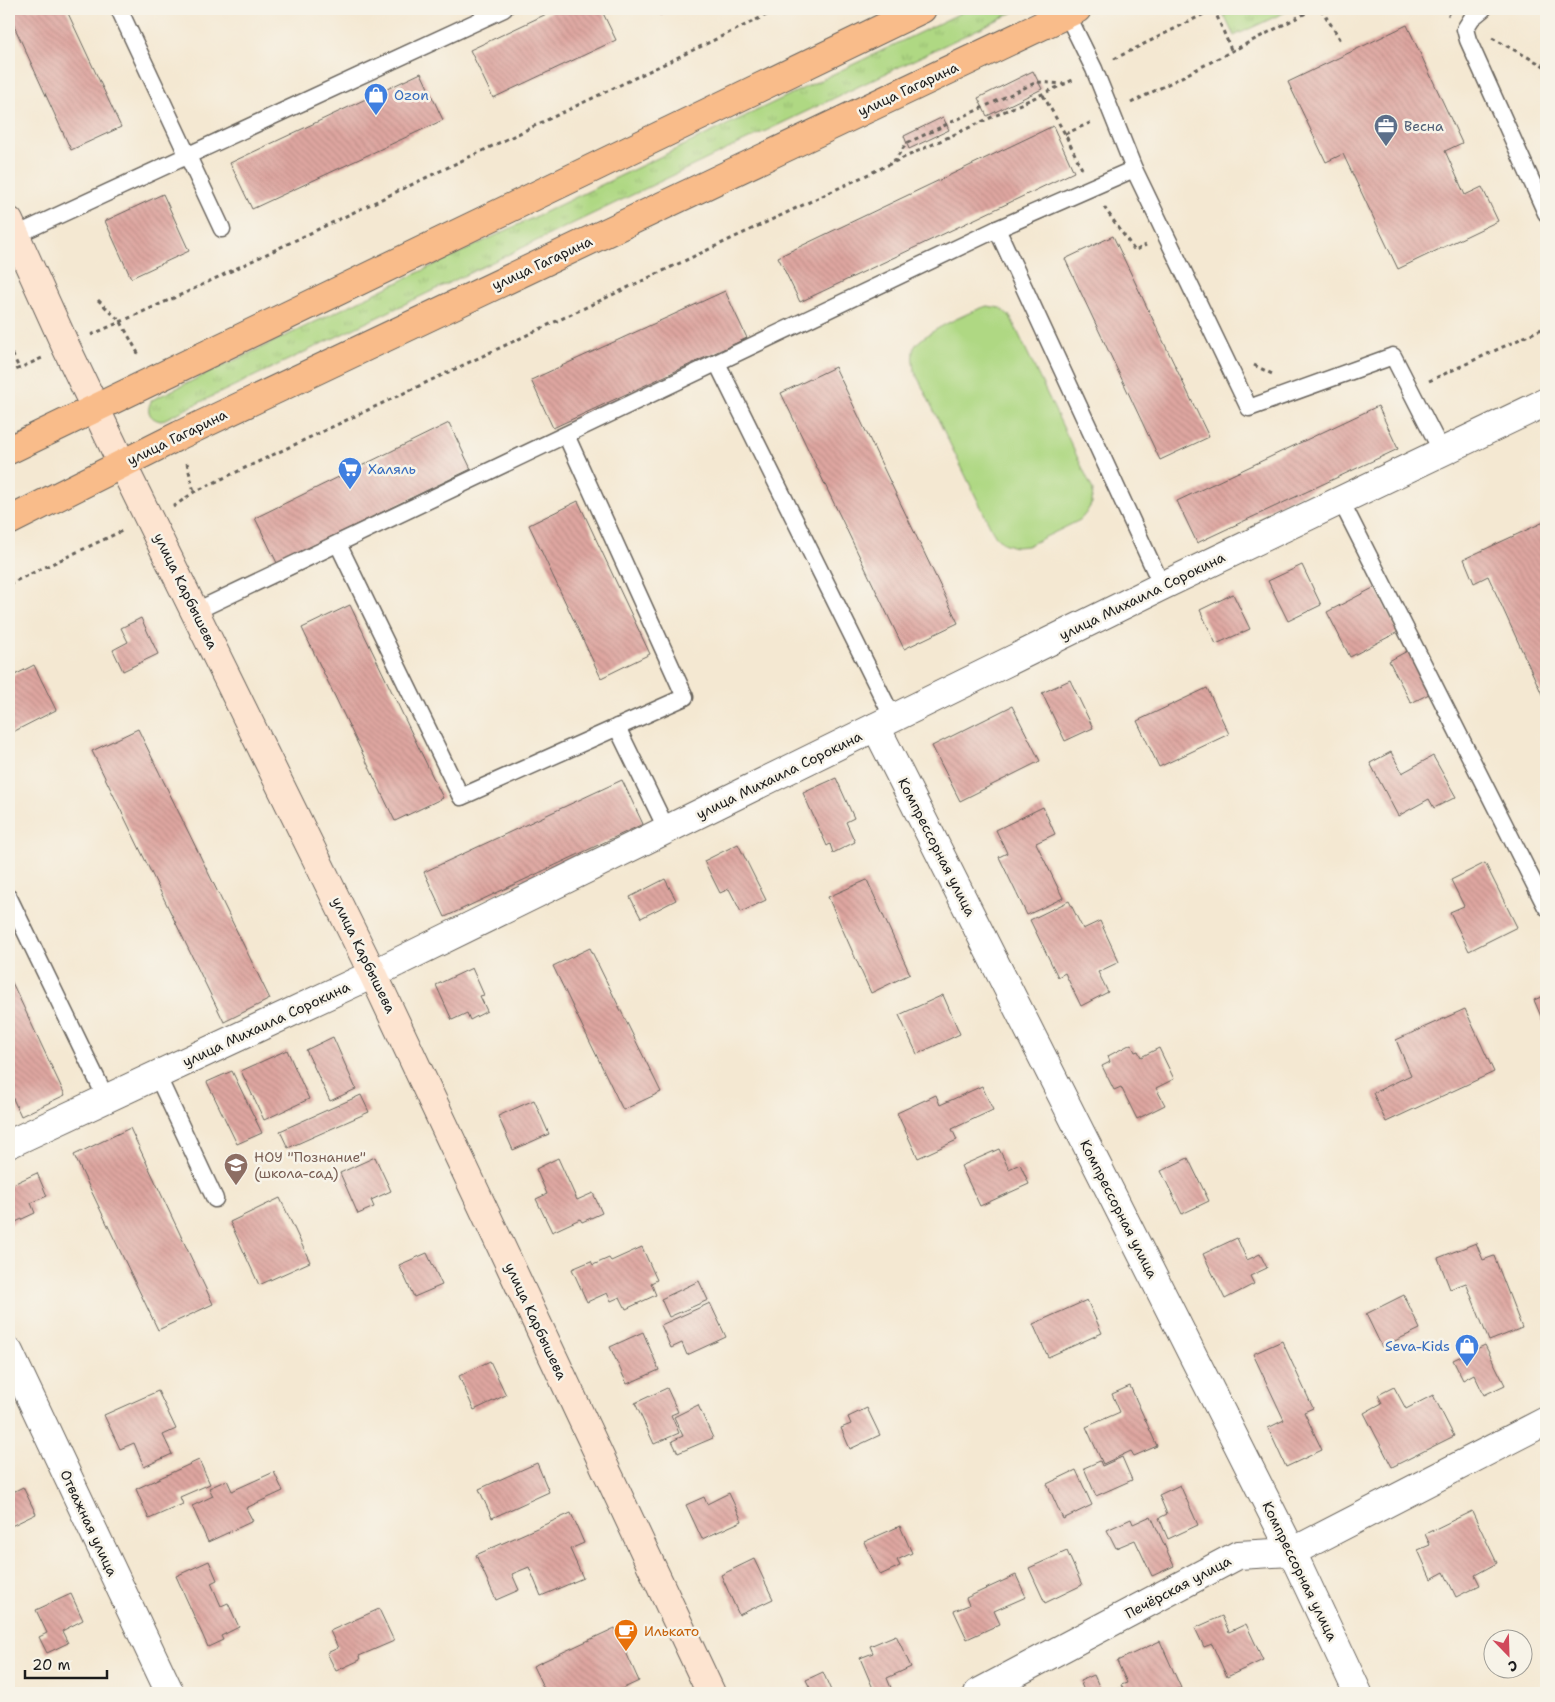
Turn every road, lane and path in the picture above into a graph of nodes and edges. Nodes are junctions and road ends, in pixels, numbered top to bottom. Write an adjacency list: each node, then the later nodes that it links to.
1 (119, 9): 18 (lane)
2 (504, 9): 10 (lane)
3 (779, 9): 26 (path)
4 (922, 9): 33 (main road)
5 (1214, 9): 12 (path); 13 (path)
6 (1314, 9): 12 (path)
7 (1321, 9): 11 (path)
8 (1483, 9): 21 (lane)
9 (1072, 11): 13 (lane); 37 (main road, улица Гагарина)
10 (473, 15): 18 (lane)
11 (1342, 42)
12 (1232, 52): 15 (path)
13 (1094, 69): 14 (path); 16 (lane)
14 (1066, 84): 19 (path); 19 (path)
15 (1135, 101)
16 (1111, 113): 17 (path); 20 (lane)
17 (1065, 134)
18 (188, 156): 22 (lane); 23 (lane)
19 (892, 162): 39 (path)
20 (1134, 168): 24 (lane); 31 (lane)
21 (1546, 213)
22 (12, 228): 26 (street, улица Карбышева)
23 (222, 229)
24 (997, 229): 28 (lane); 43 (lane)
25 (1546, 327): 31 (path)
26 (66, 347): 29 (path); 33 (street, улица Карбышева)
27 (9, 348): 29 (path)
28 (717, 363): 34 (lane); 45 (lane)
29 (19, 368): 30 (path)
30 (9, 373)
31 (1410, 390): 36 (lane)
32 (1546, 402): 36 (street, улица Михаила Сорокина)
33 (96, 408): 35 (main road); 37 (street, улица Карбышева)
34 (566, 435): 41 (lane); 46 (lane)
35 (9, 450)
36 (1442, 452): 38 (street, улица Михаила Сорокина)
37 (122, 464): 39 (street, улица Карбышева); 40 (main road, улица Гагарина)
38 (1340, 499): 43 (street, улица Михаила Сорокина); 49 (lane)
39 (150, 518): 42 (path); 44 (street, улица Карбышева)
40 (9, 521)
41 (338, 544): 44 (lane); 46 (lane)
42 (9, 584)
43 (1162, 586): 45 (street, улица Михаила Сорокина)
44 (196, 612): 50 (street, улица Карбышева)
45 (885, 723): 47 (street, улица Михаила Сорокина); 57 (street, Компрессорная улица)
46 (617, 727): 47 (lane)
47 (668, 830): 50 (street, улица Михаила Сорокина)
48 (9, 898): 52 (lane)
49 (1546, 907)
50 (373, 974): 51 (street, улица Михаила Сорокина); 59 (street, улица Карбышева)
51 (157, 1075): 52 (street, улица Михаила Сорокина); 54 (lane)
52 (106, 1098): 53 (street, улица Михаила Сорокина)
53 (9, 1144)
54 (215, 1199)
55 (9, 1352): 58 (street, Отважная улица)
56 (1546, 1421): 57 (street, Печёрская улица)
57 (1292, 1552): 60 (street, Печёрская улица); 61 (street, Компрессорная улица)
58 (170, 1693)
59 (711, 1693)
60 (978, 1693)
61 (1358, 1693)

